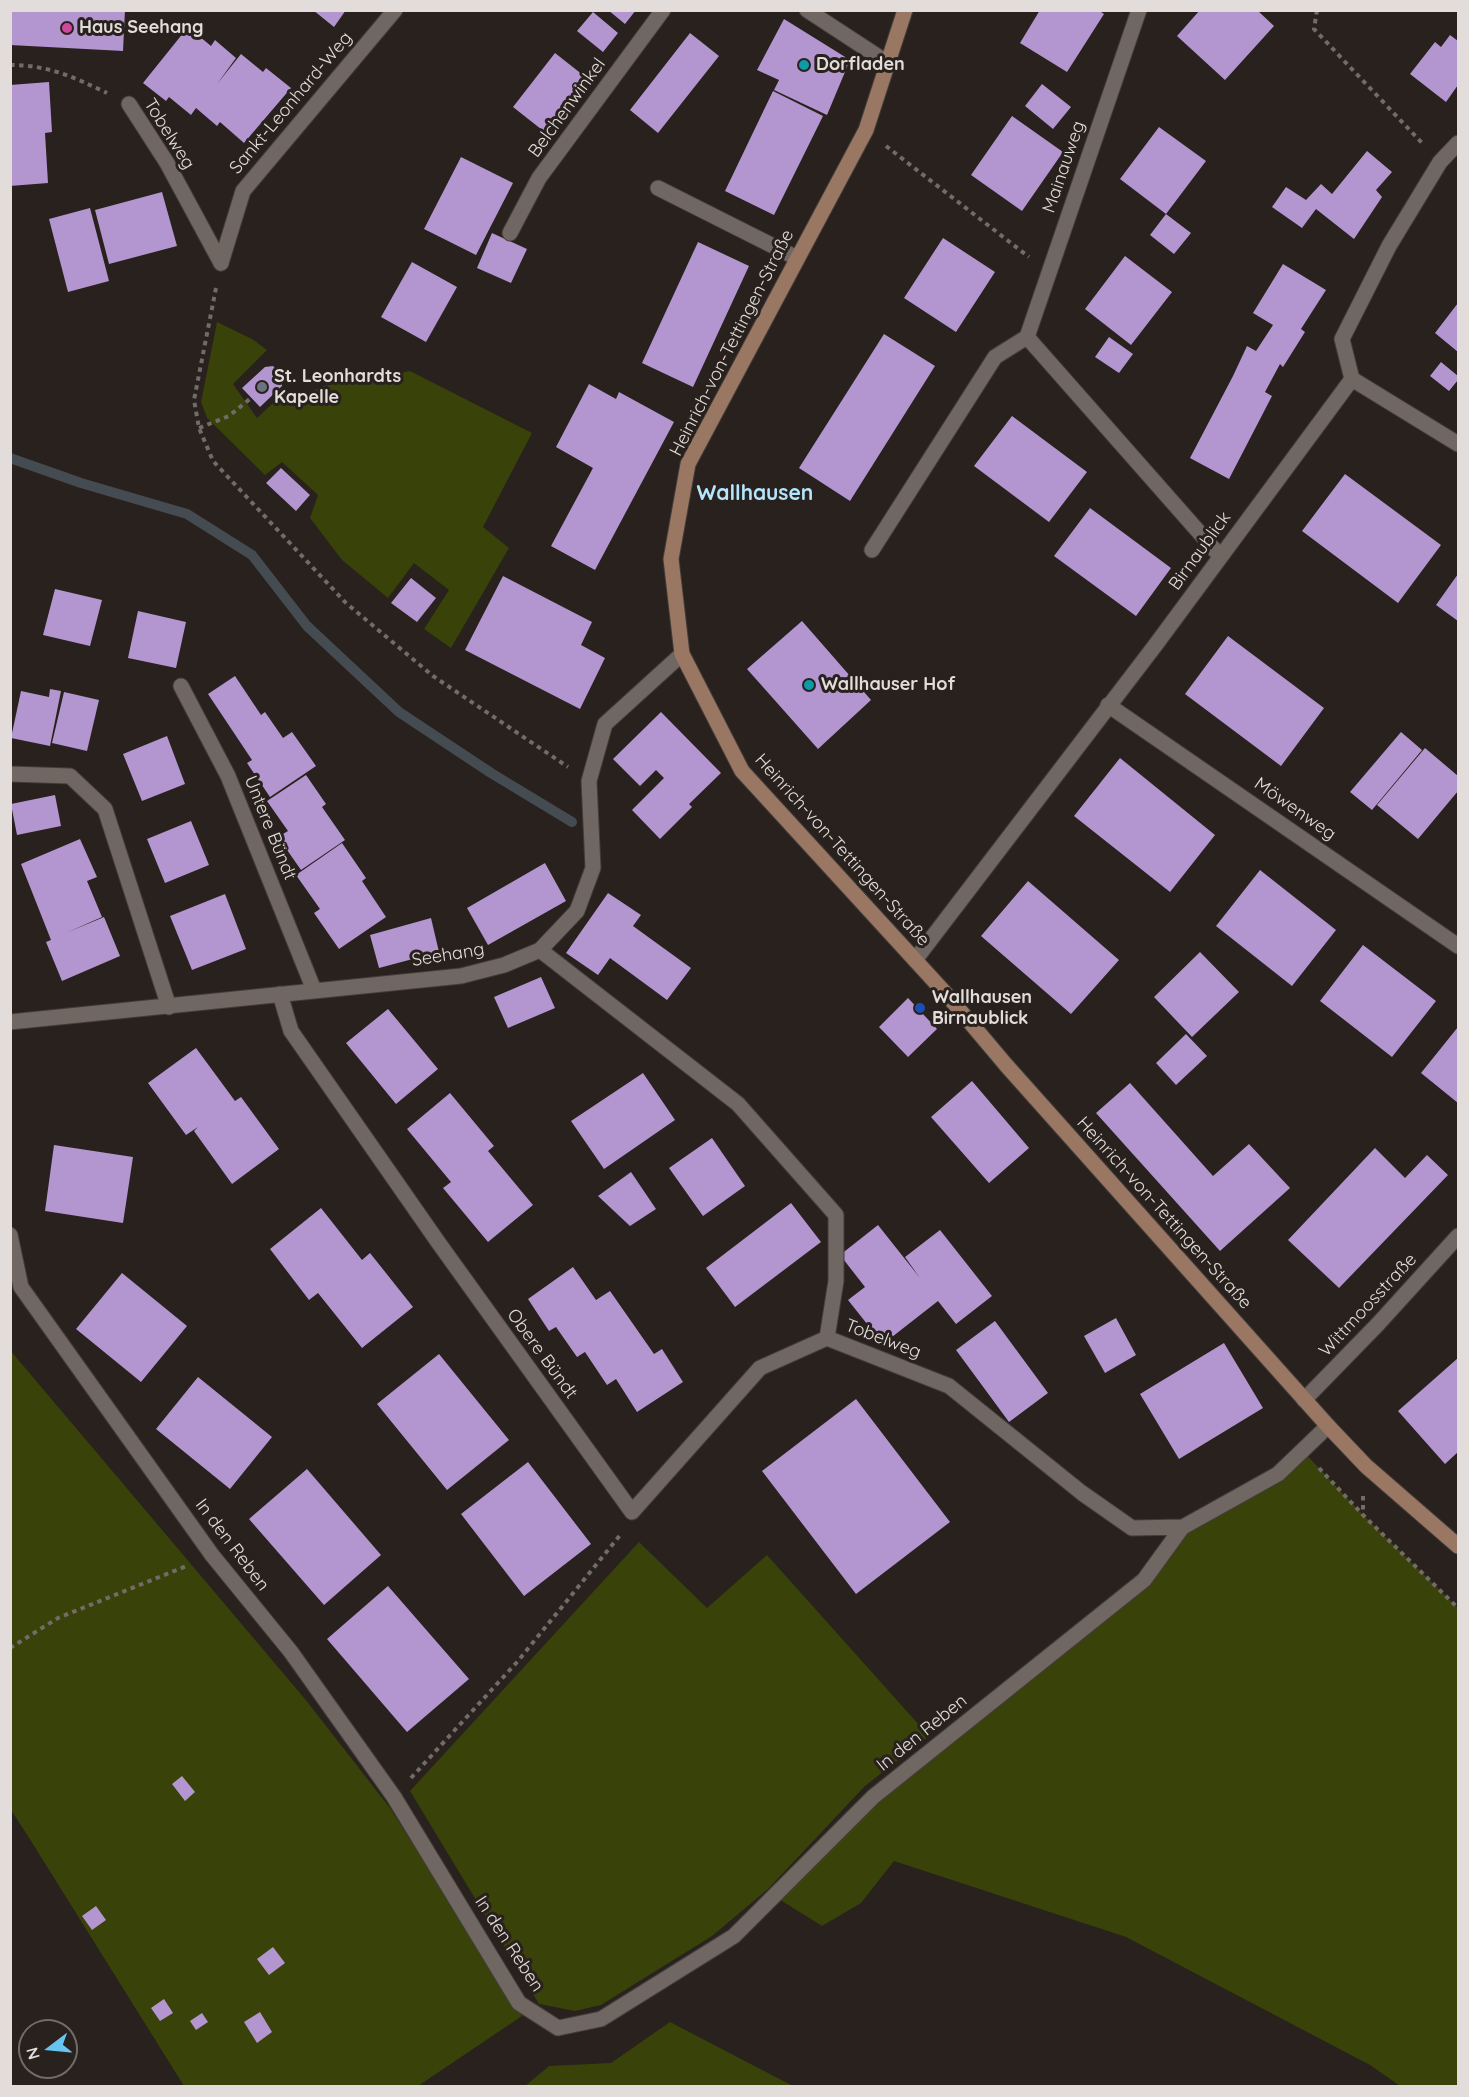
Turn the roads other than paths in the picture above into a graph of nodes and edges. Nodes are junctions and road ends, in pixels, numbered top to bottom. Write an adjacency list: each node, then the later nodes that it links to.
1 (395, 10): 12 (street, Sankt-Leonhard-Weg)
2 (663, 10): 10 (street, Belchenwinkel)
3 (807, 10): 6 (street)
4 (905, 10): 6 (main road, Heinrich-von-Tettingen-Straße)
5 (1139, 10): 13 (street, Mainauweg)
6 (888, 63): 11 (main road, Heinrich-von-Tettingen-Straße)
7 (129, 104): 12 (street, Tobelweg)
8 (1458, 143): 14 (street)
9 (658, 188): 11 (street)
10 (510, 233)
11 (797, 258): 18 (main road, Heinrich-von-Tettingen-Straße)
12 (221, 263)
13 (1027, 337): 16 (street); 17 (street)
14 (1352, 379): 15 (street); 17 (street, Birnaublick)
15 (1458, 444)
16 (872, 550)
17 (1220, 556): 20 (street, Birnaublick)
18 (682, 654): 23 (street, Seehang); 24 (main road, Heinrich-von-Tettingen-Straße)
19 (181, 686): 25 (street, Untere Bündt)
20 (1108, 705): 22 (street, Möwenweg); 24 (street, Birnaublick)
21 (10, 774): 27 (street)
22 (1458, 946)
23 (540, 950): 25 (street, Seehang); 31 (street, Tobelweg)
24 (915, 960): 32 (main road, Heinrich-von-Tettingen-Straße)
25 (314, 990): 26 (street, Seehang)
26 (280, 994): 27 (street, Seehang); 31 (street, Obere Bündt)
27 (169, 1006): 28 (street, Seehang)
28 (10, 1022)
29 (10, 1235): 34 (street, In den Reben)
30 (1458, 1236): 32 (street, Wittmoosstraße)
31 (827, 1338): 34 (street, Tobelweg)
32 (1304, 1400): 33 (main road, Heinrich-von-Tettingen-Straße)
33 (1328, 1426): 34 (street, Tobelweg); 35 (main road, Heinrich-von-Tettingen-Straße)
34 (1181, 1528)
35 (1458, 1546)

